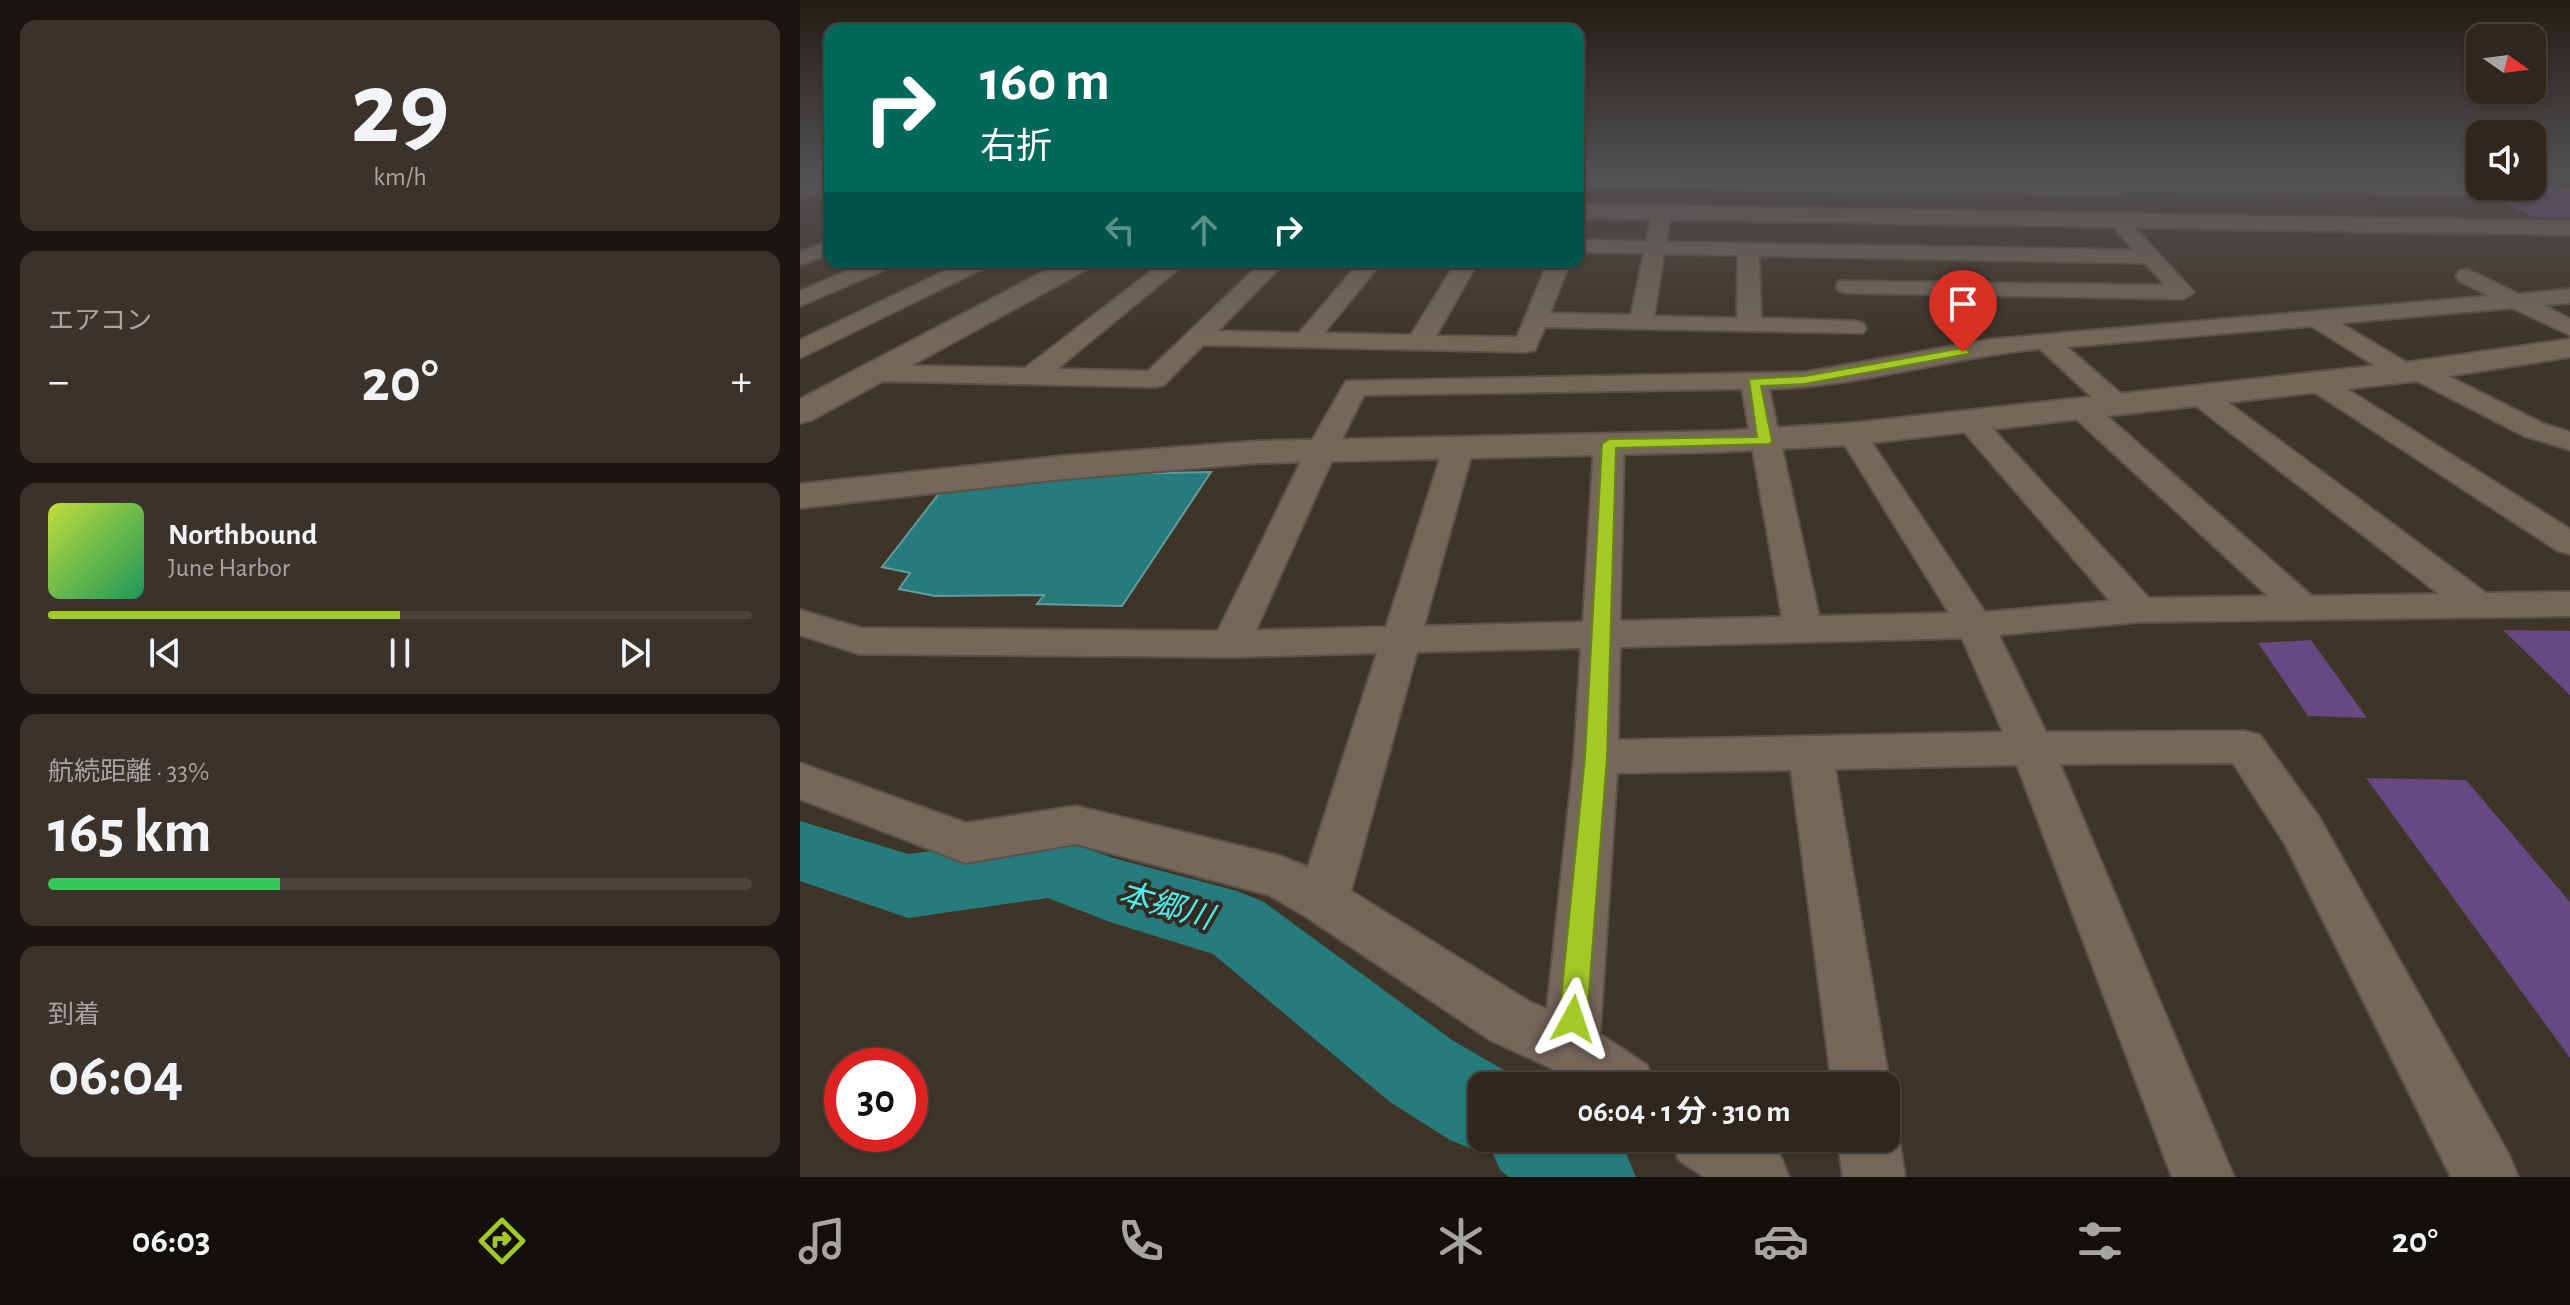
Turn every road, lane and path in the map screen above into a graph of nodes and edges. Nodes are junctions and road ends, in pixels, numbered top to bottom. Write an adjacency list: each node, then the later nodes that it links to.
1 (1655, 230): 6 (street)
2 (1887, 230): 9 (street)
3 (2126, 230): 10 (street)
4 (824, 240): 11 (street)
5 (1584, 246): 6 (street)
6 (1656, 247): 7 (street); 27 (street)
7 (1748, 249): 8 (street); 28 (street)
8 (1838, 251): 9 (street); 21 (street)
9 (1900, 251): 10 (street)
10 (2152, 257): 21 (street)
11 (800, 259)
12 (872, 268): 23 (street)
13 (965, 268): 36 (street)
14 (1071, 268): 37 (street)
15 (1168, 268): 40 (street)
16 (1268, 268): 31 (street)
17 (1366, 268): 32 (street)
18 (1463, 268): 34 (street)
19 (1557, 268): 26 (street)
20 (2467, 276): 24 (street)
21 (1847, 286): 29 (street)
22 (2570, 296): 24 (street)
23 (800, 299)
24 (2511, 299): 25 (street); 30 (street)
25 (2317, 319): 33 (street); 39 (street)
26 (1536, 320): 27 (street); 34 (street)
27 (1641, 322): 28 (street)
28 (1749, 325): 29 (street)
29 (1854, 328): 38 (street)
30 (2570, 328)
31 (1200, 338): 32 (street); 40 (street)
32 (1306, 340): 34 (street)
33 (2047, 342): 38 (street); 44 (street)
34 (1419, 343)
35 (2570, 348): 39 (street)
36 (801, 349): 37 (street)
37 (860, 360): 40 (street); 46 (street)
38 (1863, 370): 41 (street)
39 (2412, 372): 42 (street); 48 (street)
40 (1032, 376)
41 (1754, 382): 50 (street); 54 (street)
42 (2317, 382): 43 (street); 57 (street)
43 (2201, 396): 44 (street); 59 (street)
44 (2117, 405): 45 (street)
45 (2082, 409): 47 (street); 60 (street)
46 (800, 413)
47 (1969, 420): 49 (street); 61 (street)
48 (2534, 430): 51 (street); 55 (street)
49 (1852, 434): 50 (street); 63 (street)
50 (1765, 441): 52 (street); 64 (street)
51 (2570, 441)
52 (1609, 444): 53 (street); 65 (street)
53 (1459, 446): 54 (street); 66 (street)
54 (1322, 449): 56 (street); 67 (street)
55 (2570, 452)
56 (800, 496)
57 (2570, 544)
58 (2570, 604): 59 (street)
59 (2477, 605): 60 (street)
60 (2303, 608): 61 (street)
61 (2139, 610): 63 (street)
62 (800, 622): 67 (street)
63 (1975, 625): 64 (street); 68 (street)
64 (1803, 631): 65 (street)
65 (1601, 636): 66 (street); 70 (street)
66 (1403, 639): 67 (street); 72 (street)
67 (1231, 644)
68 (2032, 748): 69 (street); 80 (street); 81 (street)
69 (1811, 753): 70 (street); 75 (street)
70 (1596, 757): 73 (street)
71 (800, 780): 72 (street)
72 (1323, 900): 73 (street)
73 (1571, 1048): 74 (street)
74 (1606, 1072)
75 (1859, 1072)
76 (1721, 1152): 78 (street)
77 (1870, 1152): 79 (street)
78 (1758, 1177)
79 (1874, 1177)
80 (2203, 1177)
81 (2487, 1177)

